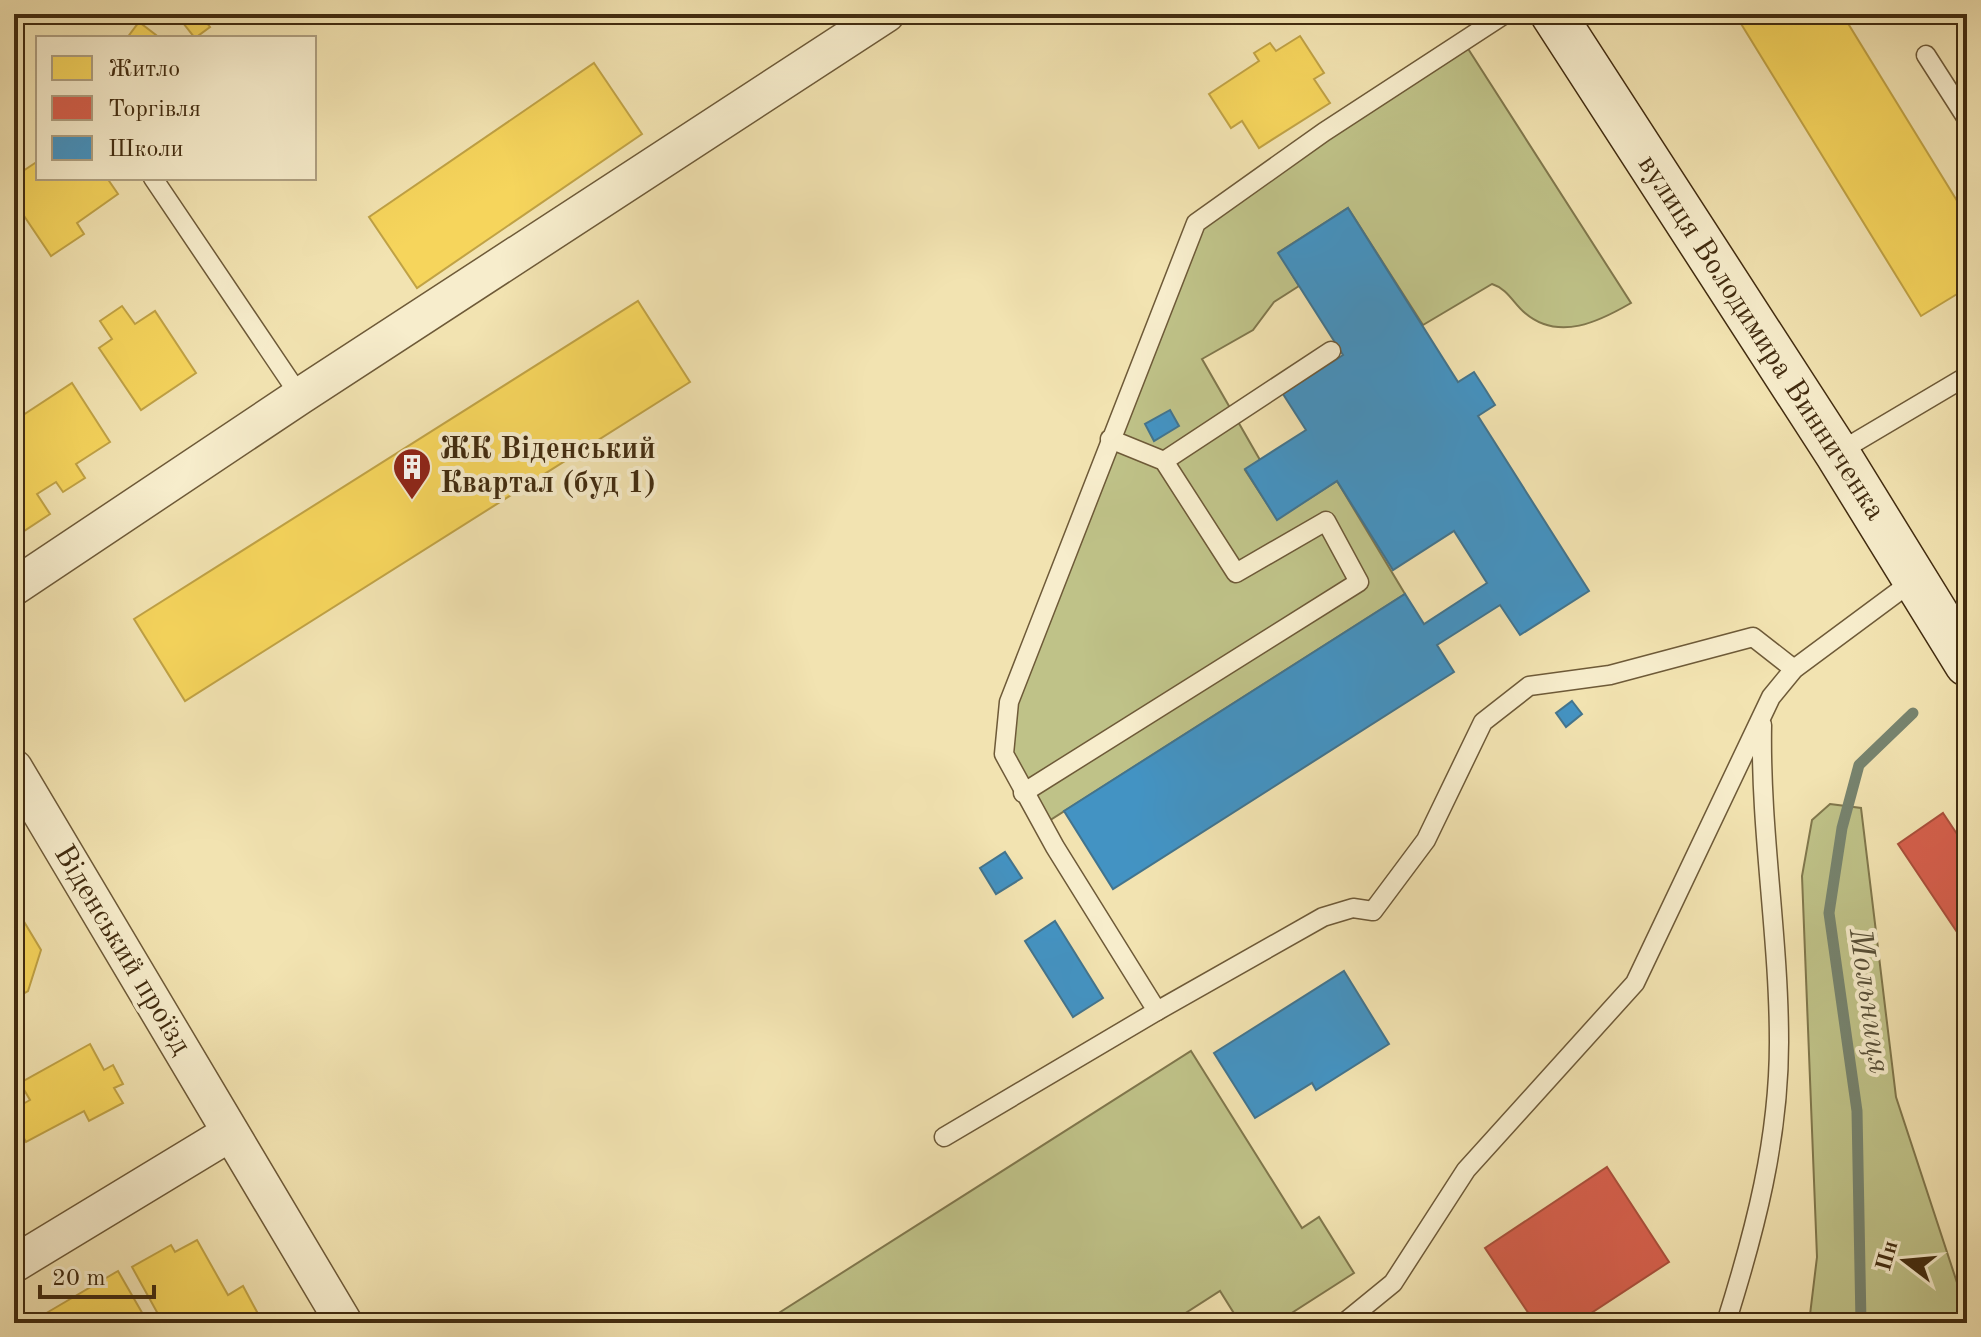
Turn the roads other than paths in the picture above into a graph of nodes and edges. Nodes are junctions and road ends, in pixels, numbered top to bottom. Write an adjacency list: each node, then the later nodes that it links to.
1 (886, 14): 9 (street)
2 (1505, 14): 10 (lane)
3 (1553, 14): 11 (main road, вулиця Володимира Винниченка)
4 (1926, 55): 5 (lane)
5 (1967, 119)
6 (154, 180): 9 (lane)
7 (1331, 351): 12 (lane)
8 (1967, 376): 11 (lane)
9 (300, 396): 14 (street)
10 (1110, 439): 12 (lane); 19 (lane)
11 (1837, 453): 13 (main road, вулиця Володимира Винниченка)
12 (1164, 461): 19 (lane)
13 (1914, 580): 15 (main road, вулиця Володимира Винниченка); 16 (lane)
14 (14, 587)
15 (1967, 664)
16 (1794, 669): 17 (lane); 20 (lane)
17 (1762, 718): 25 (lane); 26 (lane)
18 (14, 768): 21 (street, Віденський проїзд)
19 (1023, 793): 20 (lane)
20 (1157, 1011): 22 (lane)
21 (230, 1133): 23 (street); 24 (street, Віденський проїзд)
22 (944, 1137)
23 (14, 1264)
24 (344, 1323)
25 (1344, 1323)
26 (1726, 1323)

